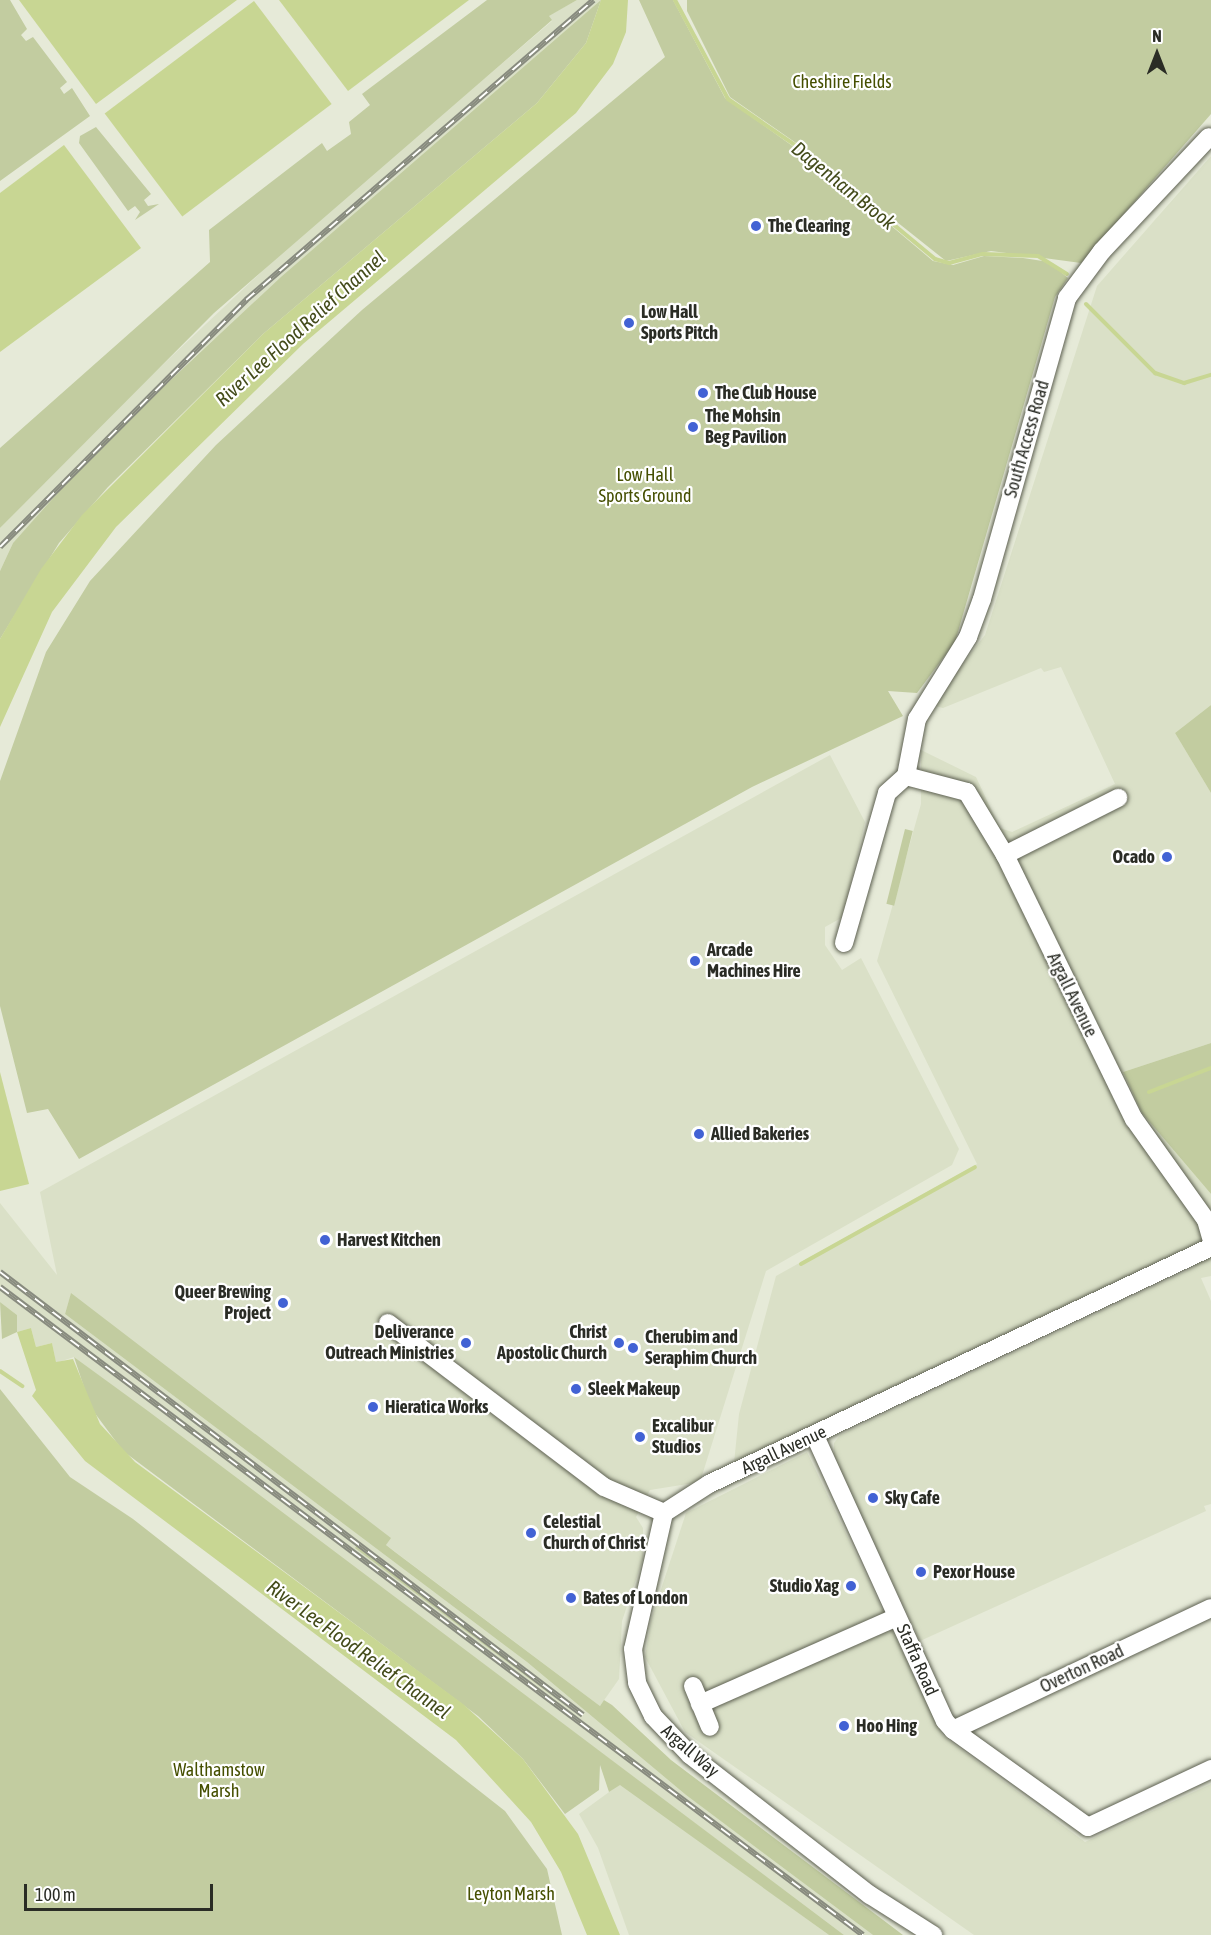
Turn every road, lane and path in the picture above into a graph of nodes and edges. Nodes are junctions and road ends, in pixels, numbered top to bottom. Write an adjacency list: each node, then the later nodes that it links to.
1 (1209, 137): 2 (street, South Access Road)
2 (906, 776): 4 (street); 5 (street)
3 (1118, 798): 4 (street)
4 (1005, 855): 6 (street, Argall Avenue)
5 (844, 943)
6 (1211, 1238)
7 (1211, 1247): 9 (street, Argall Avenue)
8 (388, 1323): 10 (street)
9 (815, 1436): 10 (street, Argall Avenue); 12 (street, Staffa Road)
10 (664, 1513): 18 (street, Argall Way)
11 (1211, 1608): 16 (street, Overton Road)
12 (897, 1617): 14 (street); 16 (street, Staffa Road)
13 (693, 1686): 14 (street)
14 (700, 1704): 15 (street)
15 (710, 1727)
16 (953, 1730): 17 (street, Staffa Road)
17 (1211, 1769)
18 (933, 1935)

